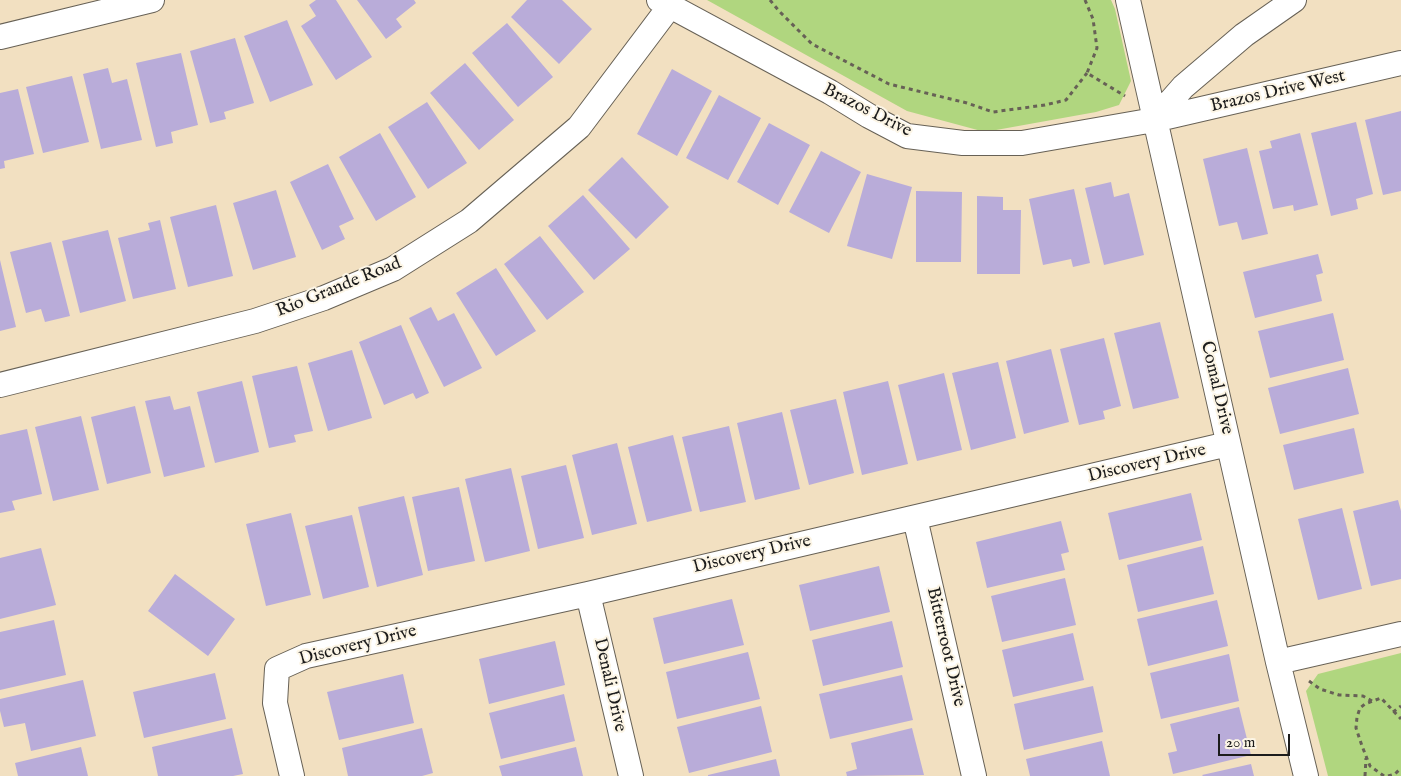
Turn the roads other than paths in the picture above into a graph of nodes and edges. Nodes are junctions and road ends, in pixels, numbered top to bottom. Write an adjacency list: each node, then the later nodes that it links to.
1 (152, 0): 5 (street)
2 (1128, 0): 7 (street, Comal Drive)
3 (1294, 0): 7 (street)
4 (664, 3): 7 (street, Brazos Drive); 8 (street, Rio Grande Road)
5 (0, 37)
6 (1401, 63): 7 (street, Brazos Drive West)
7 (1154, 120): 9 (street, Comal Drive)
8 (0, 385)
9 (1228, 444): 10 (street, Discovery Drive); 13 (street, Comal Drive)
10 (915, 518): 11 (street, Discovery Drive); 16 (street, Bitterroot Drive)
11 (588, 594): 14 (street, Discovery Drive); 15 (street, Denali Drive)
12 (1401, 634): 13 (street)
13 (1278, 662): 17 (street, Comal Drive)
14 (292, 776)
15 (631, 776)
16 (974, 776)
17 (1306, 776)

